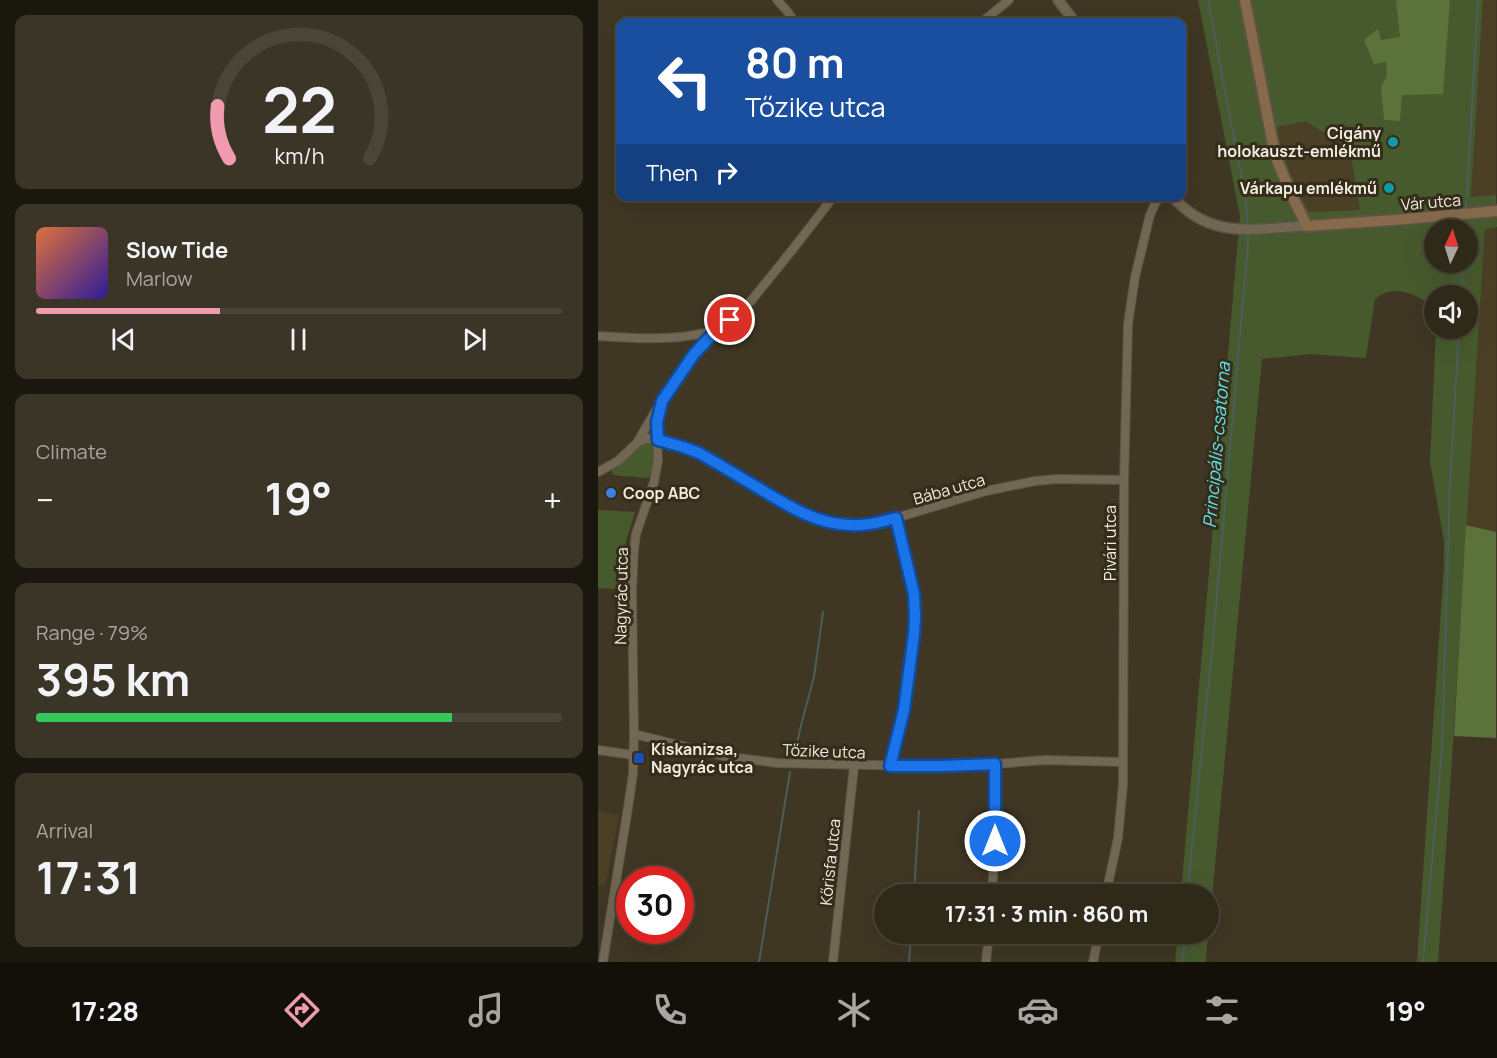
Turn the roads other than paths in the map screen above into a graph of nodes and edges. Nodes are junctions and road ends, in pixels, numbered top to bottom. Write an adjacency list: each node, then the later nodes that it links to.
1 (777, 0): 5 (street)
2 (1009, 0): 6 (street)
3 (1058, 0): 7 (street)
4 (1245, 0): 12 (main road)
5 (792, 18)
6 (987, 18)
7 (1072, 18)
8 (830, 201): 13 (street)
9 (1156, 201): 19 (street, Pivári utca)
10 (1177, 201): 12 (street, Vár utca)
11 (1496, 211): 12 (main road, Vár utca)
12 (1307, 226)
13 (719, 329): 14 (street); 15 (street)
14 (598, 336)
15 (662, 401): 16 (street, Nagyrác utca); 17 (street)
16 (658, 440): 17 (street); 20 (street, Bába utca); 21 (street, Nagyrác utca)
17 (637, 443): 18 (street)
18 (598, 472)
19 (1124, 480): 20 (street, Bába utca); 24 (street, Pivári utca)
20 (896, 518): 27 (street)
21 (634, 734): 23 (street, Nagyrác utca); 26 (street, Tőzike utca)
22 (598, 750): 23 (street)
23 (633, 755): 30 (street, Nagyrác utca)
24 (1123, 762): 25 (street, Tőzike utca); 29 (street, Pivári utca)
25 (995, 764): 27 (street, Tőzike utca); 28 (street)
26 (854, 765): 27 (street, Tőzike utca); 34 (street, Kőrisfa utca)
27 (890, 766)
28 (993, 884)
29 (1108, 884)
30 (602, 944): 33 (street, Nagyrác utca)
31 (988, 944): 35 (street)
32 (1097, 944): 36 (street)
33 (603, 962)
34 (833, 962)
35 (986, 962)
36 (1093, 962)

